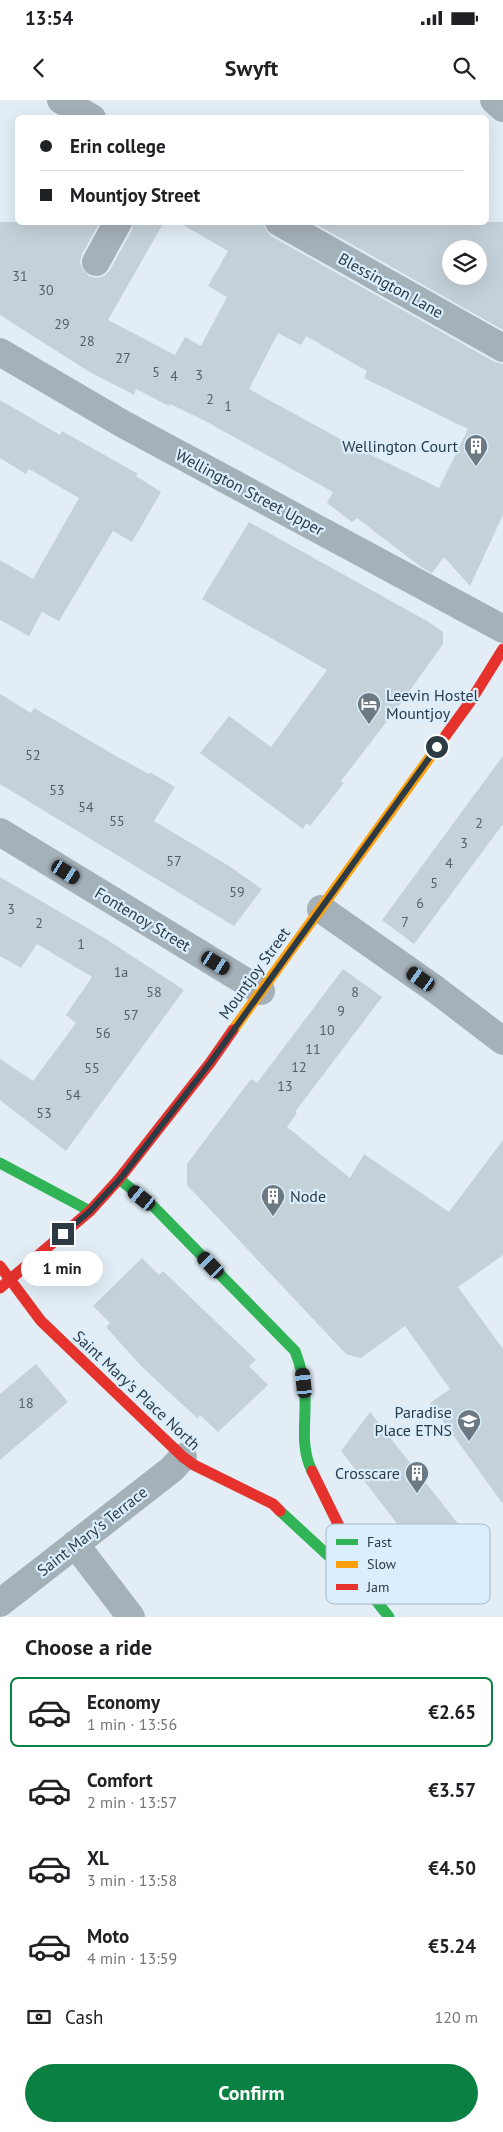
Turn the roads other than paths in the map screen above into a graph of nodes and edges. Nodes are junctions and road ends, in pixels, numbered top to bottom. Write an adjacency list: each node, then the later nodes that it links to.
1 (61, 100): 4 (street)
2 (494, 100): 3 (street)
3 (503, 108)
4 (87, 115)
5 (116, 225): 7 (street)
6 (284, 225): 8 (street, Blessington Lane)
7 (96, 262)
8 (503, 348)
9 (0, 352): 10 (street, Wellington Street Upper)
10 (503, 629)
11 (503, 649): 13 (street, Mountjoy Street)
12 (0, 832): 14 (street, Fontenoy Street)
13 (321, 909): 14 (street, Mountjoy Street); 15 (street)
14 (261, 990): 17 (street, Mountjoy Street)
15 (503, 1041)
16 (0, 1163): 18 (street)
17 (120, 1179): 18 (street, Mountjoy Street); 23 (street)
18 (90, 1211): 20 (street, Mountjoy Street)
19 (0, 1266): 20 (street, Saint Mary's Place North)
20 (9, 1280): 21 (street, Mountjoy Street); 22 (street, Saint Mary's Place North)
21 (0, 1288)
22 (183, 1457): 24 (street, Saint Mary's Terrace); 25 (street, Saint Mary's Place North)
23 (337, 1524)
24 (74, 1544): 26 (street, Saint Mary's Terrace); 28 (street)
25 (326, 1553)
26 (0, 1603)
27 (379, 1604): 29 (street)
28 (131, 1617)
29 (389, 1617)

